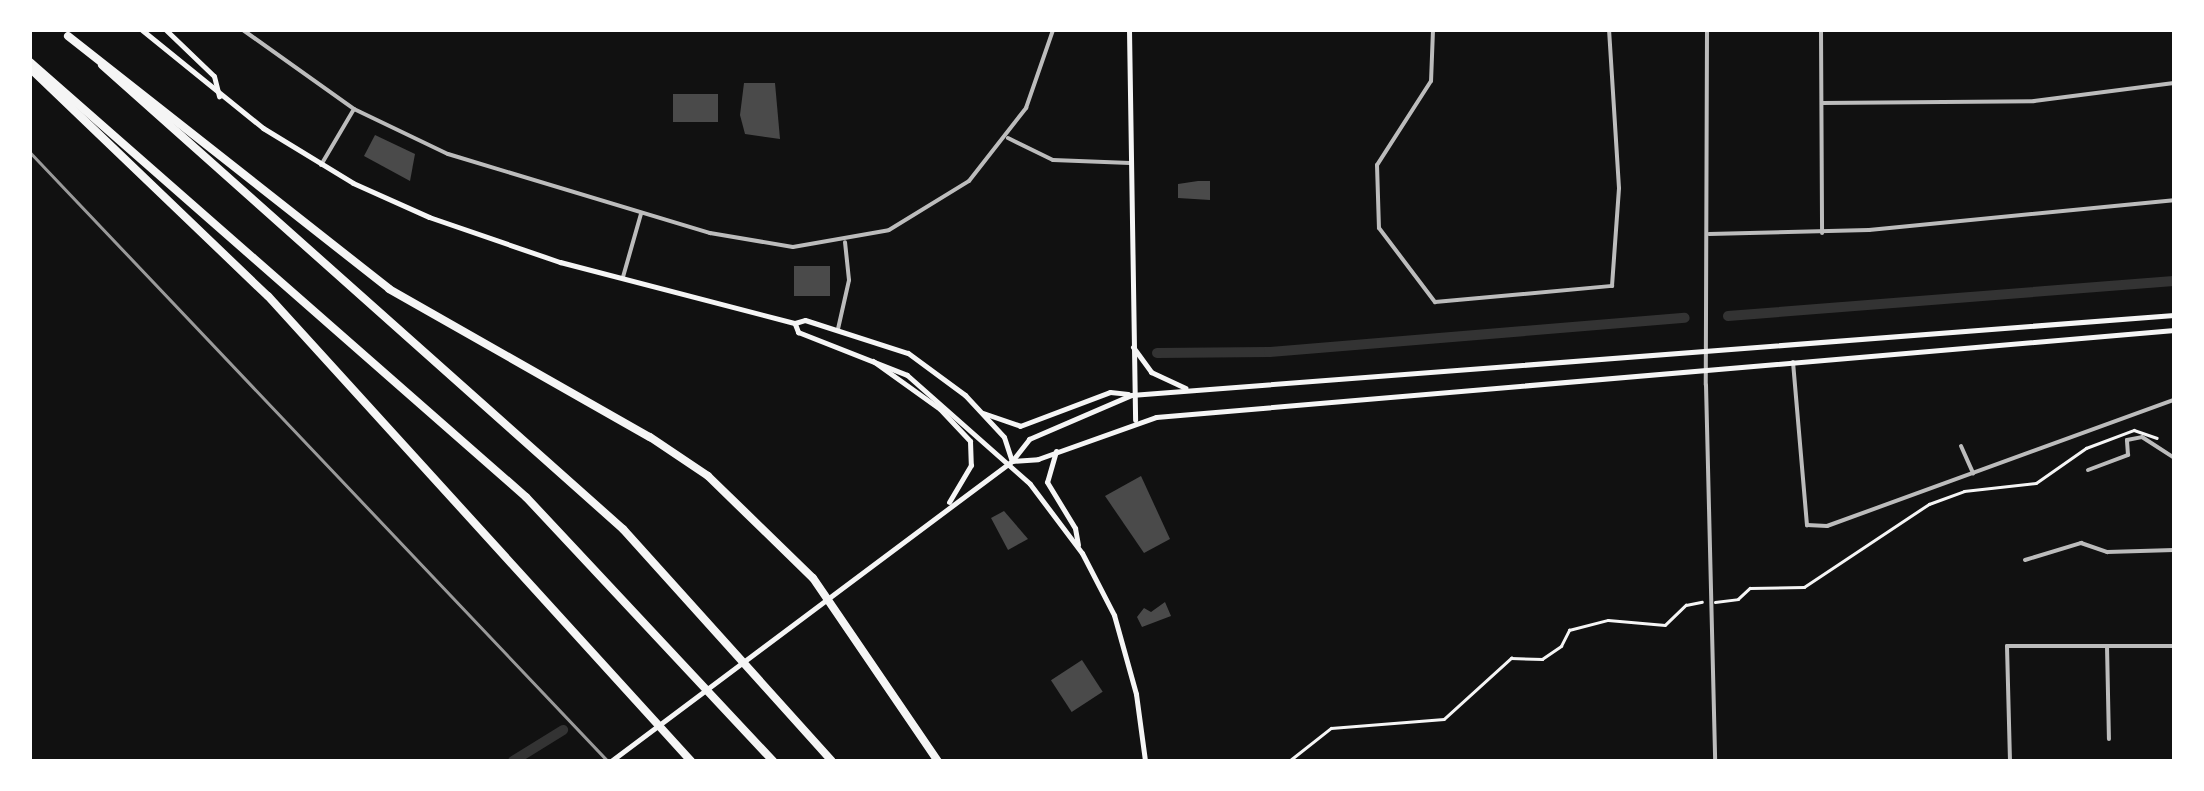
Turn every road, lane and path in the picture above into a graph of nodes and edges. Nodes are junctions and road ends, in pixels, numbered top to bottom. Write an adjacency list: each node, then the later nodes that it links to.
1 (142, 30): 13 (main road)
2 (166, 30): 13 (main road)
3 (244, 30): 15 (street)
4 (1053, 30): 16 (street)
5 (1129, 30): 17 (main road)
6 (1432, 30): 7 (street)
7 (1609, 30)
8 (1708, 30): 22 (street)
9 (1821, 30): 14 (street)
10 (65, 33): 50 (highway); 59 (highway)
11 (30, 65): 54 (highway); 58 (highway)
12 (2174, 83): 14 (street)
13 (219, 96): 18 (main road)
14 (1822, 103): 21 (street)
15 (354, 108): 18 (street); 20 (street)
16 (1008, 138): 17 (street); 23 (street)
17 (1130, 163): 29 (main road)
18 (320, 164): 24 (main road)
19 (2174, 200): 21 (street)
20 (641, 214): 23 (street); 24 (street)
21 (1822, 233): 22 (street)
22 (1709, 234): 30 (street)
23 (845, 242): 27 (street)
24 (623, 279): 26 (main road)
25 (2174, 315): 30 (main road)
26 (795, 323): 27 (main road); 31 (main road)
27 (838, 329): 37 (main road)
28 (2174, 330): 32 (main road)
29 (1131, 344): 34 (main road); 35 (main road)
30 (1706, 351): 33 (street); 34 (main road)
31 (862, 354): 43 (main road); 46 (main road)
32 (1793, 362): 33 (main road); 45 (street)
33 (1706, 367): 38 (main road); 51 (street)
34 (1188, 389): 35 (main road)
35 (1131, 395): 37 (main road); 38 (main road); 43 (main road)
36 (2174, 400): 45 (street)
37 (980, 412): 43 (main road)
38 (1135, 420): 41 (main road)
39 (2164, 444): 51 (path)
40 (1961, 446): 45 (street)
41 (1056, 450): 43 (main road); 47 (main road)
42 (2174, 458): 44 (street)
43 (1012, 461): 46 (main road); 47 (main road)
44 (2088, 470)
45 (1973, 473)
46 (947, 506): 50 (main road)
47 (1078, 548): 61 (main road)
48 (2174, 550): 49 (street)
49 (2025, 560)
50 (827, 598): 54 (main road); 60 (highway)
51 (1711, 601): 62 (path); 63 (street)
52 (2107, 646): 53 (street); 55 (street); 64 (street)
53 (2174, 646)
54 (657, 726): 56 (main road); 57 (highway)
55 (2109, 739)
56 (610, 761)
57 (691, 761)
58 (773, 761)
59 (832, 761)
60 (938, 761)
61 (1145, 761)
62 (1288, 761)
63 (1715, 761)
64 (2010, 761)

